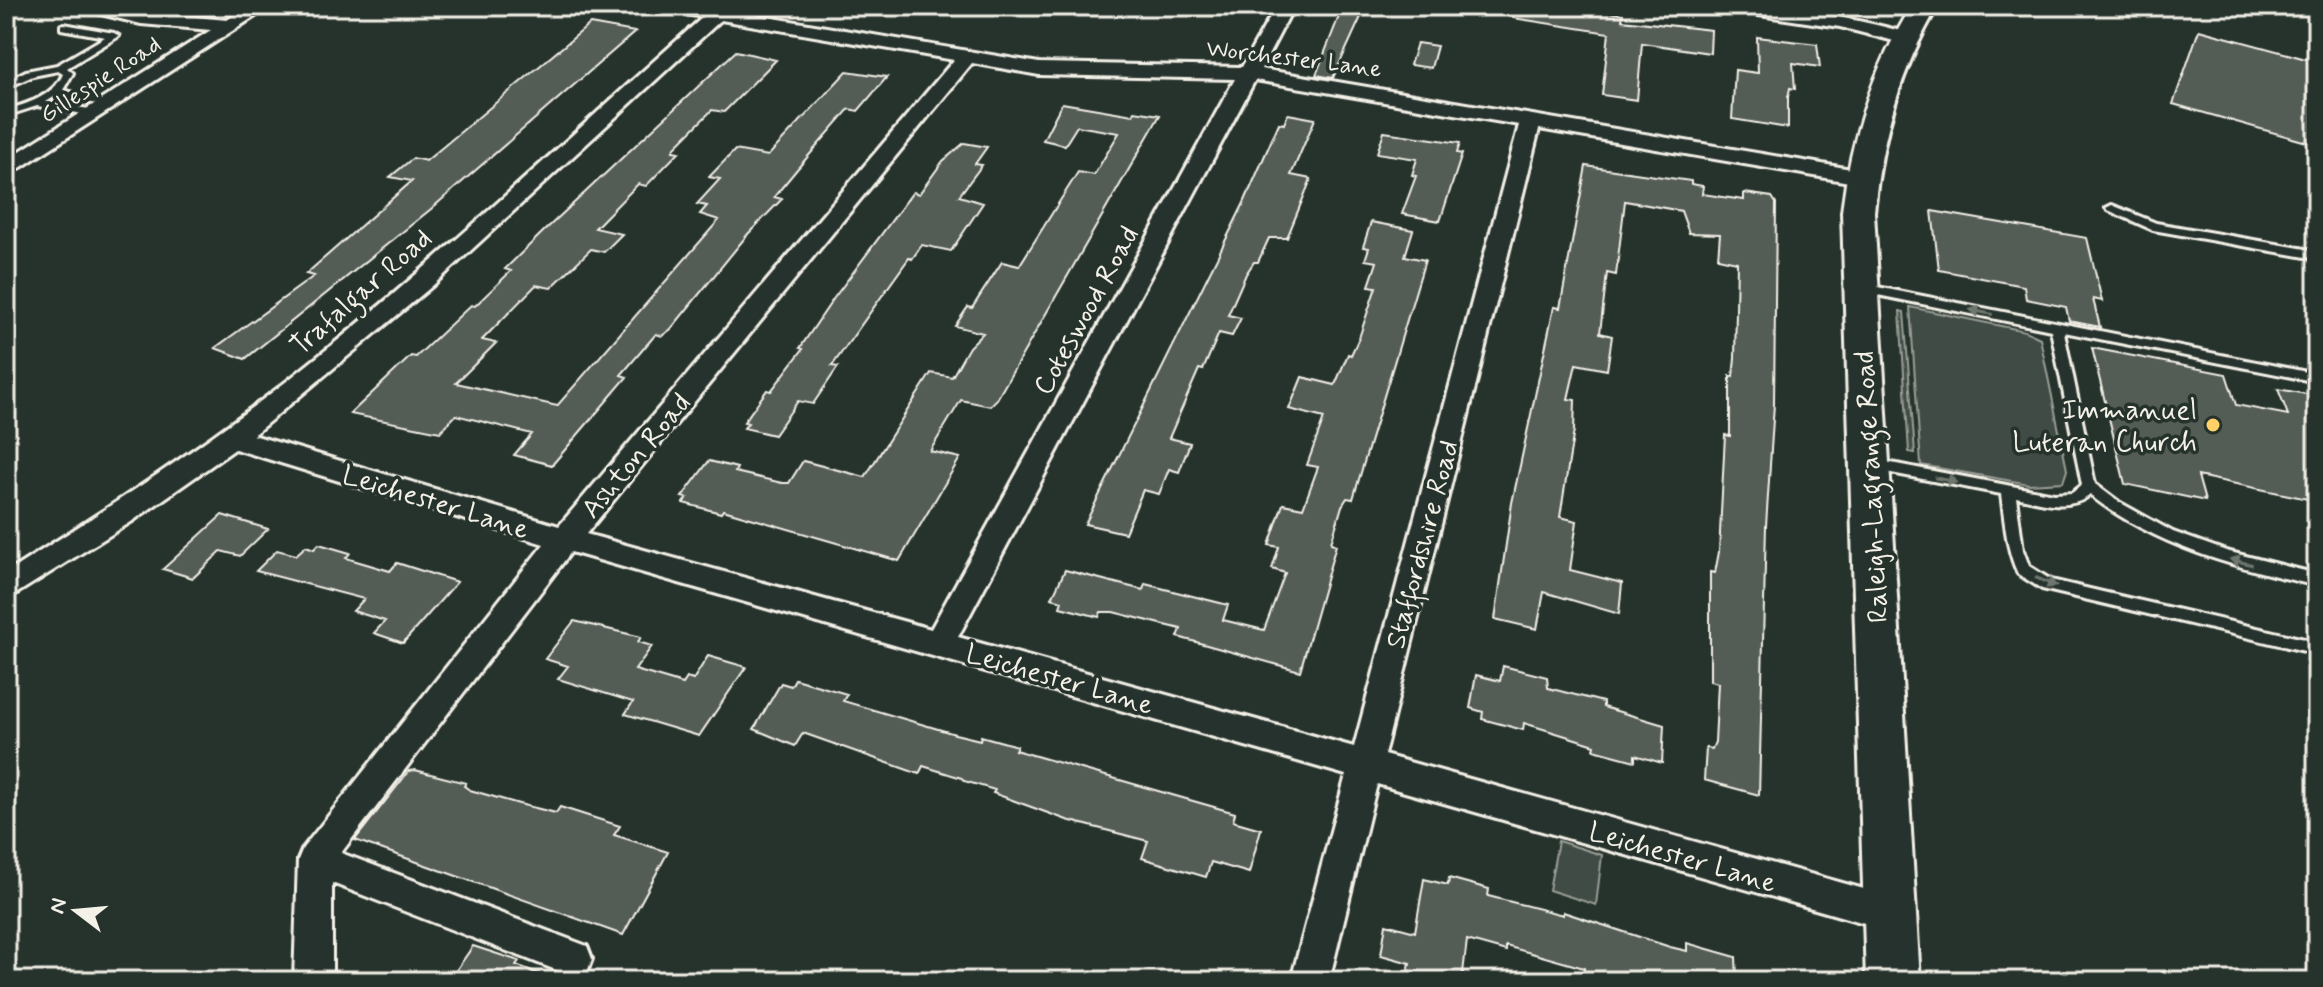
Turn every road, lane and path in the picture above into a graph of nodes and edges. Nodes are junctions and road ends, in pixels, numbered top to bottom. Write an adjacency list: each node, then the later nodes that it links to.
1 (92, 6): 8 (street)
2 (262, 6): 8 (street, Gillespie Road)
3 (671, 6): 7 (street, Worchester Lane)
4 (1285, 6): 13 (street, Coteswood Road)
5 (1739, 6): 10 (street)
6 (1925, 6): 10 (main road, Raleigh-Lagrange Road)
7 (722, 10): 11 (street, Worchester Lane); 27 (street, Trafalgar Road)
8 (230, 26): 17 (street, Gillespie Road)
9 (64, 27): 12 (lane)
10 (1906, 38): 21 (main road, Raleigh-Lagrange Road)
11 (966, 58): 13 (street, Worchester Lane); 31 (street, Ashton Road)
12 (60, 68): 14 (lane); 15 (lane)
13 (1248, 73): 19 (street, Worchester Lane); 34 (street, Coteswood Road)
14 (6, 85)
15 (54, 91): 16 (lane); 17 (lane)
16 (35, 103): 17 (lane); 18 (lane)
17 (102, 109): 20 (street, Gillespie Road)
18 (6, 113)
19 (1531, 120): 21 (street, Worchester Lane); 36 (street, Staffordshire Road)
20 (6, 170)
21 (1861, 177): 24 (main road, Raleigh-Lagrange Road)
22 (2112, 208): 23 (lane)
23 (2317, 255)
24 (1861, 288): 25 (lane, one-way to 24); 28 (main road, Raleigh-Lagrange Road)
25 (2057, 327): 26 (lane); 29 (lane)
26 (2317, 378)
27 (233, 436): 31 (street, Leichester Lane); 33 (street, Trafalgar Road)
28 (1870, 464): 30 (lane, one-way to 30); 38 (main road, Raleigh-Lagrange Road)
29 (2089, 486): 30 (lane); 32 (lane, one-way to 29)
30 (2008, 492): 35 (lane, one-way to 35)
31 (565, 539): 34 (street, Leichester Lane); 37 (street, Ashton Road)
32 (2317, 580)
33 (6, 588)
34 (939, 644): 36 (street, Leichester Lane)
35 (2317, 648)
36 (1363, 764): 38 (street, Leichester Lane); 40 (street, Staffordshire Road)
37 (315, 860): 39 (street); 41 (street)
38 (1889, 913): 42 (main road, Raleigh-Lagrange Road)
39 (574, 959)
40 (1313, 969)
41 (313, 981)
42 (1893, 981)

